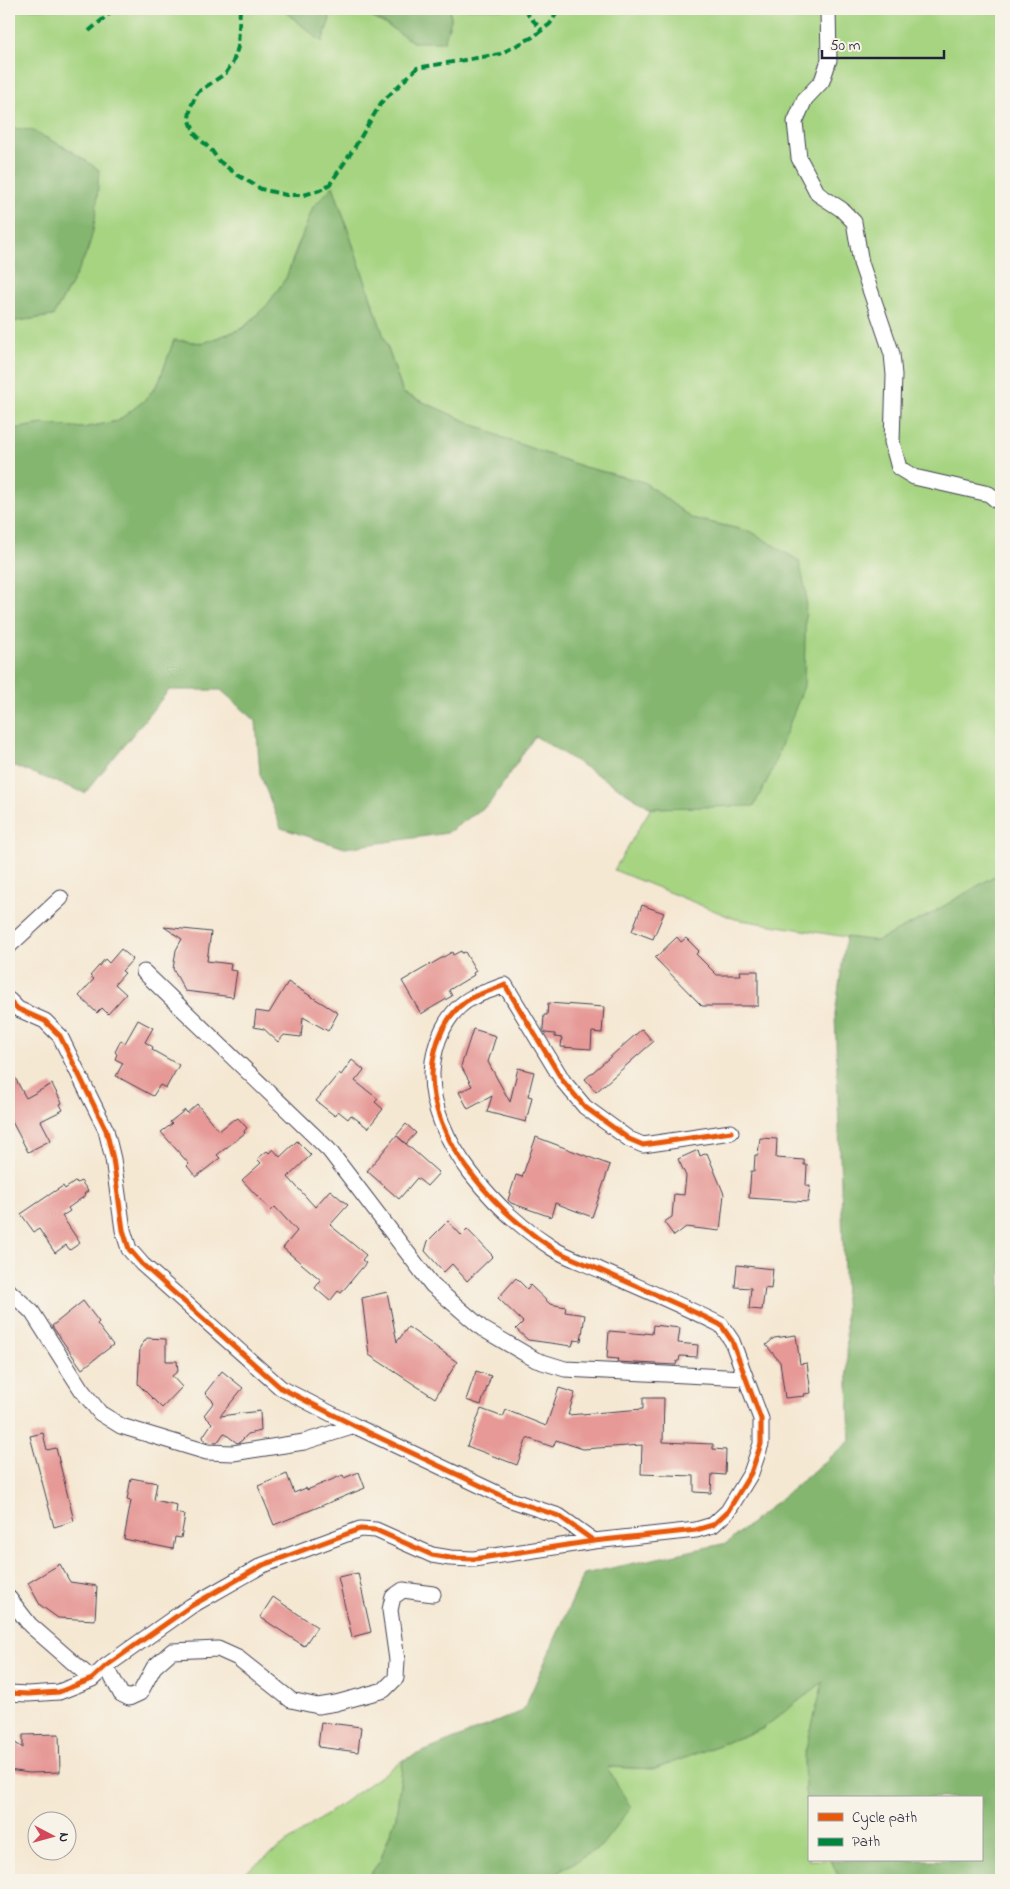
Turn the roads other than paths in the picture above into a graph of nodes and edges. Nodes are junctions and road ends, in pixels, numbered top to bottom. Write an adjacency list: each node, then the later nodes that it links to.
1 (828, 9): 2 (street)
2 (1001, 504)
3 (61, 898): 4 (street)
4 (9, 946)
5 (144, 972): 9 (street)
6 (9, 1000): 10 (street)
7 (731, 1132): 9 (street)
8 (9, 1291): 10 (street)
9 (745, 1378): 11 (street)
10 (355, 1426): 11 (street)
11 (594, 1541): 14 (street)
12 (433, 1594): 14 (street)
13 (9, 1598): 15 (street)
14 (106, 1666): 15 (street)
15 (92, 1679): 16 (street)
16 (9, 1693)

